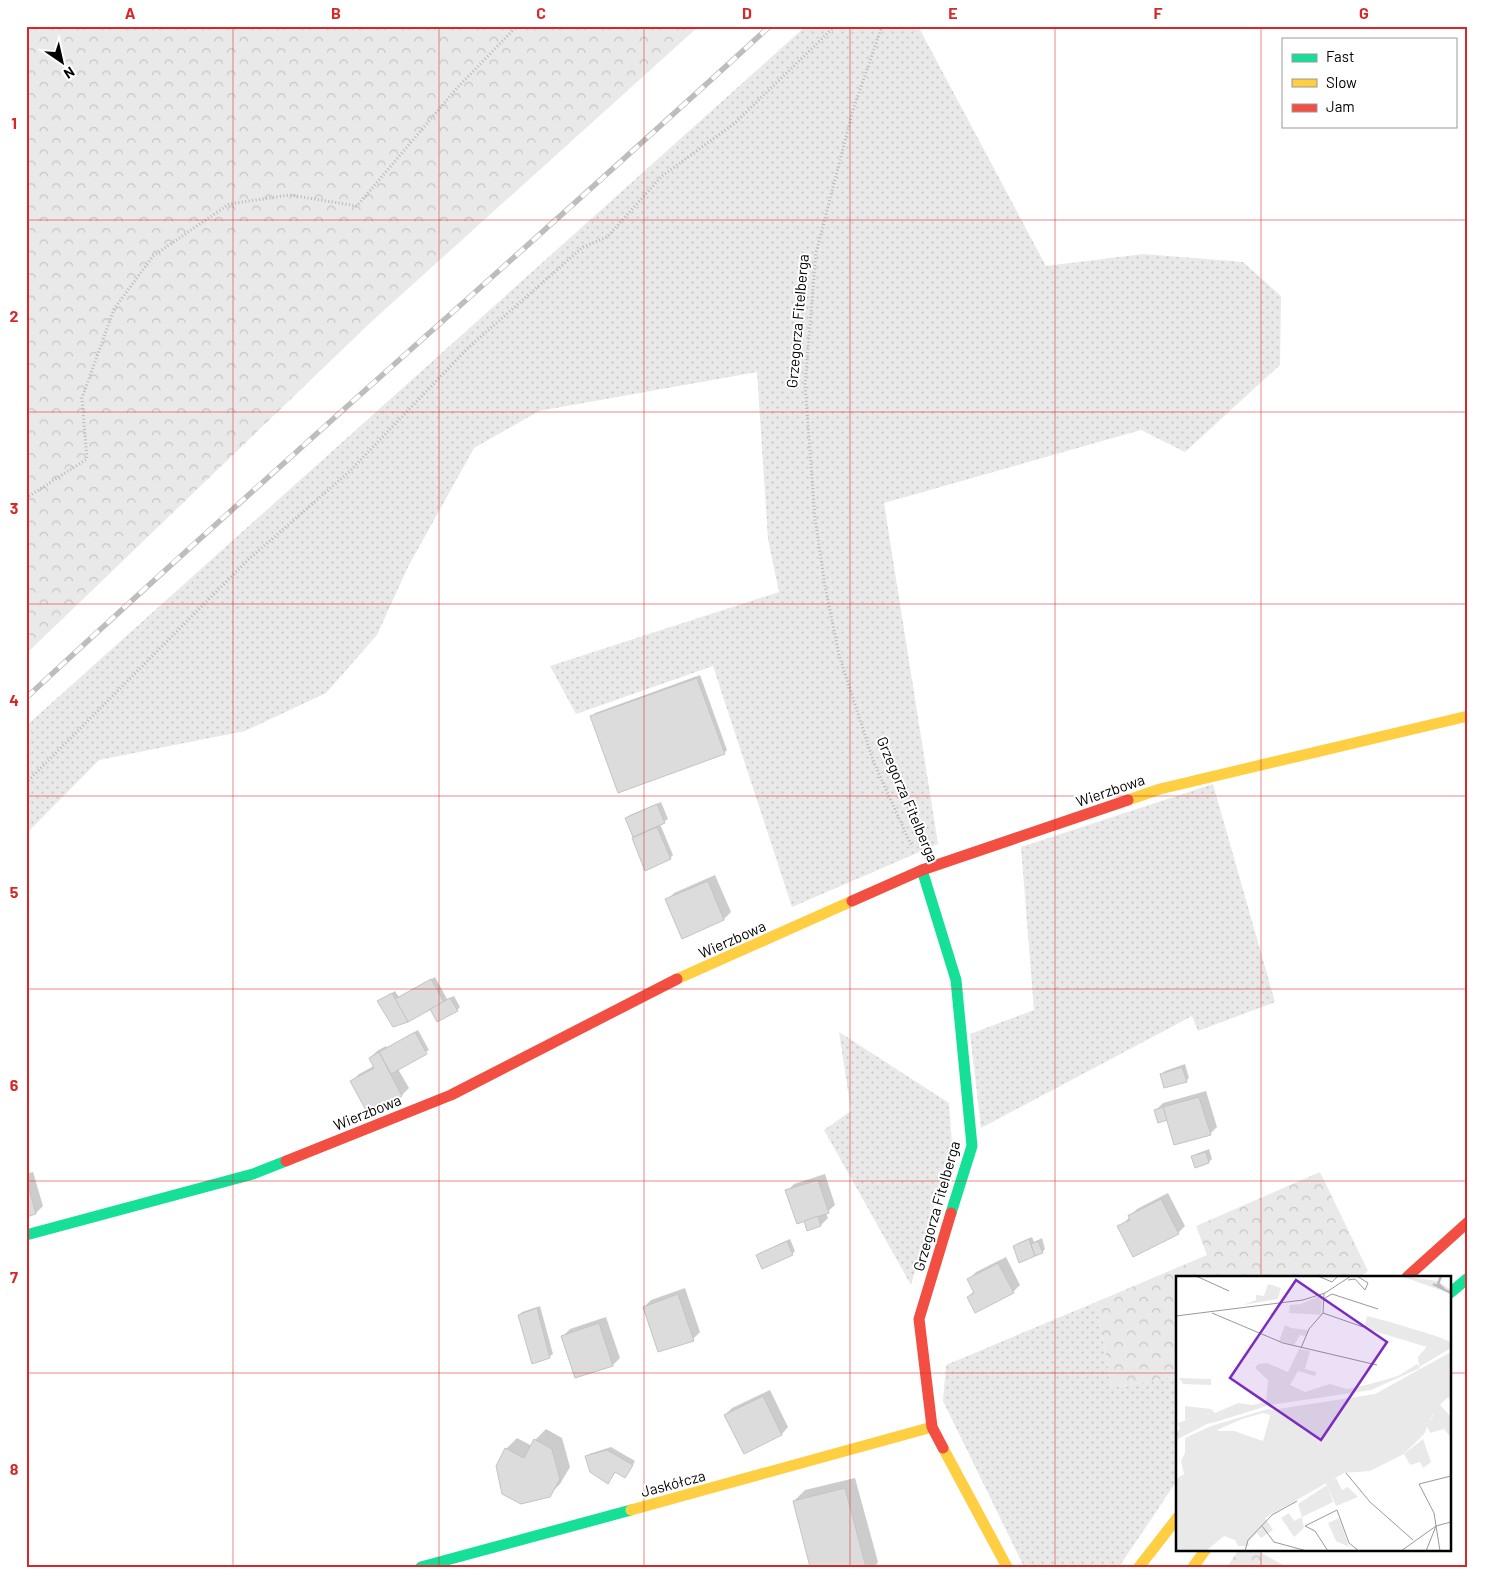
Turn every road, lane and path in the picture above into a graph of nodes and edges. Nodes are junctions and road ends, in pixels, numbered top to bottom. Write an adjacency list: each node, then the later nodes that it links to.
1 (517, 26): 4 (path)
2 (835, 26): 6 (path)
3 (882, 26): 7 (path, Grzegorza Fitelberga)
4 (26, 498)
5 (1468, 716): 7 (street, Wierzbowa)
6 (26, 783)
7 (922, 870): 9 (street, Wierzbowa); 13 (street, Grzegorza Fitelberga)
8 (1468, 1222): 10 (street)
9 (26, 1235)
10 (1408, 1276)
11 (1468, 1278): 12 (street)
12 (1452, 1291)
13 (932, 1427): 16 (street, Jaskółcza); 17 (street, Grzegorza Fitelberga)
14 (1176, 1520): 18 (street)
15 (1205, 1550): 19 (street)
16 (421, 1567)
17 (1007, 1567)
18 (1139, 1567)
19 (1193, 1567)

